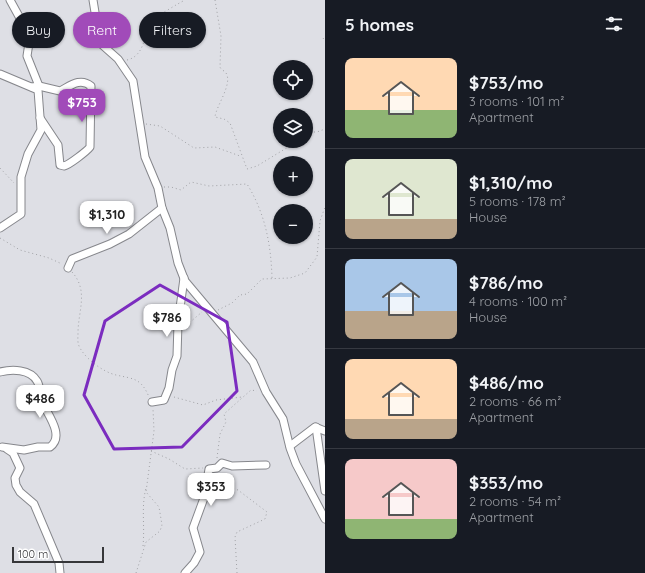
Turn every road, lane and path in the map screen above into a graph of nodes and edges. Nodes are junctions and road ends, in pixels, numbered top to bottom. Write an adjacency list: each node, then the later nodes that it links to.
1 (10, 0): 9 (street)
2 (93, 0): 7 (street)
3 (185, 0): 7 (path)
4 (215, 0): 15 (path)
5 (325, 36): 6 (path)
6 (323, 39)
7 (118, 58): 11 (street)
8 (0, 74): 9 (street)
9 (36, 87): 10 (street); 10 (street)
10 (40, 118): 17 (street)
11 (141, 126): 15 (path); 18 (street)
12 (325, 129): 13 (path)
13 (313, 132)
14 (286, 148): 15 (path)
15 (241, 156)
16 (0, 168): 17 (path)
17 (21, 189): 21 (street)
18 (158, 189): 20 (street); 25 (path)
19 (325, 207): 25 (path)
20 (162, 208): 23 (street); 24 (street)
21 (0, 228)
22 (0, 238): 23 (path)
23 (68, 268): 32 (path)
24 (184, 278): 26 (street); 27 (street)
25 (272, 278): 26 (path)
26 (212, 312): 27 (path); 29 (street)
27 (178, 323): 30 (street)
28 (0, 372): 35 (street)
29 (263, 386): 31 (path); 36 (street)
30 (167, 395): 31 (path); 32 (street)
31 (242, 397): 40 (path)
32 (152, 402): 37 (path)
33 (316, 427): 34 (street); 36 (street); 39 (street)
34 (325, 431)
35 (1, 446): 48 (street)
36 (290, 446): 45 (street)
37 (150, 450): 41 (path); 42 (path)
38 (266, 465): 40 (street)
39 (324, 466): 44 (street)
40 (217, 467): 41 (street)
41 (209, 469): 43 (street)
42 (146, 485): 47 (path); 47 (path)
43 (205, 490): 50 (street); 51 (path)
44 (325, 491)
45 (323, 507): 46 (street)
46 (325, 519)
47 (143, 547): 49 (path)
48 (60, 573)
49 (136, 573)
50 (185, 573)
51 (237, 573)

